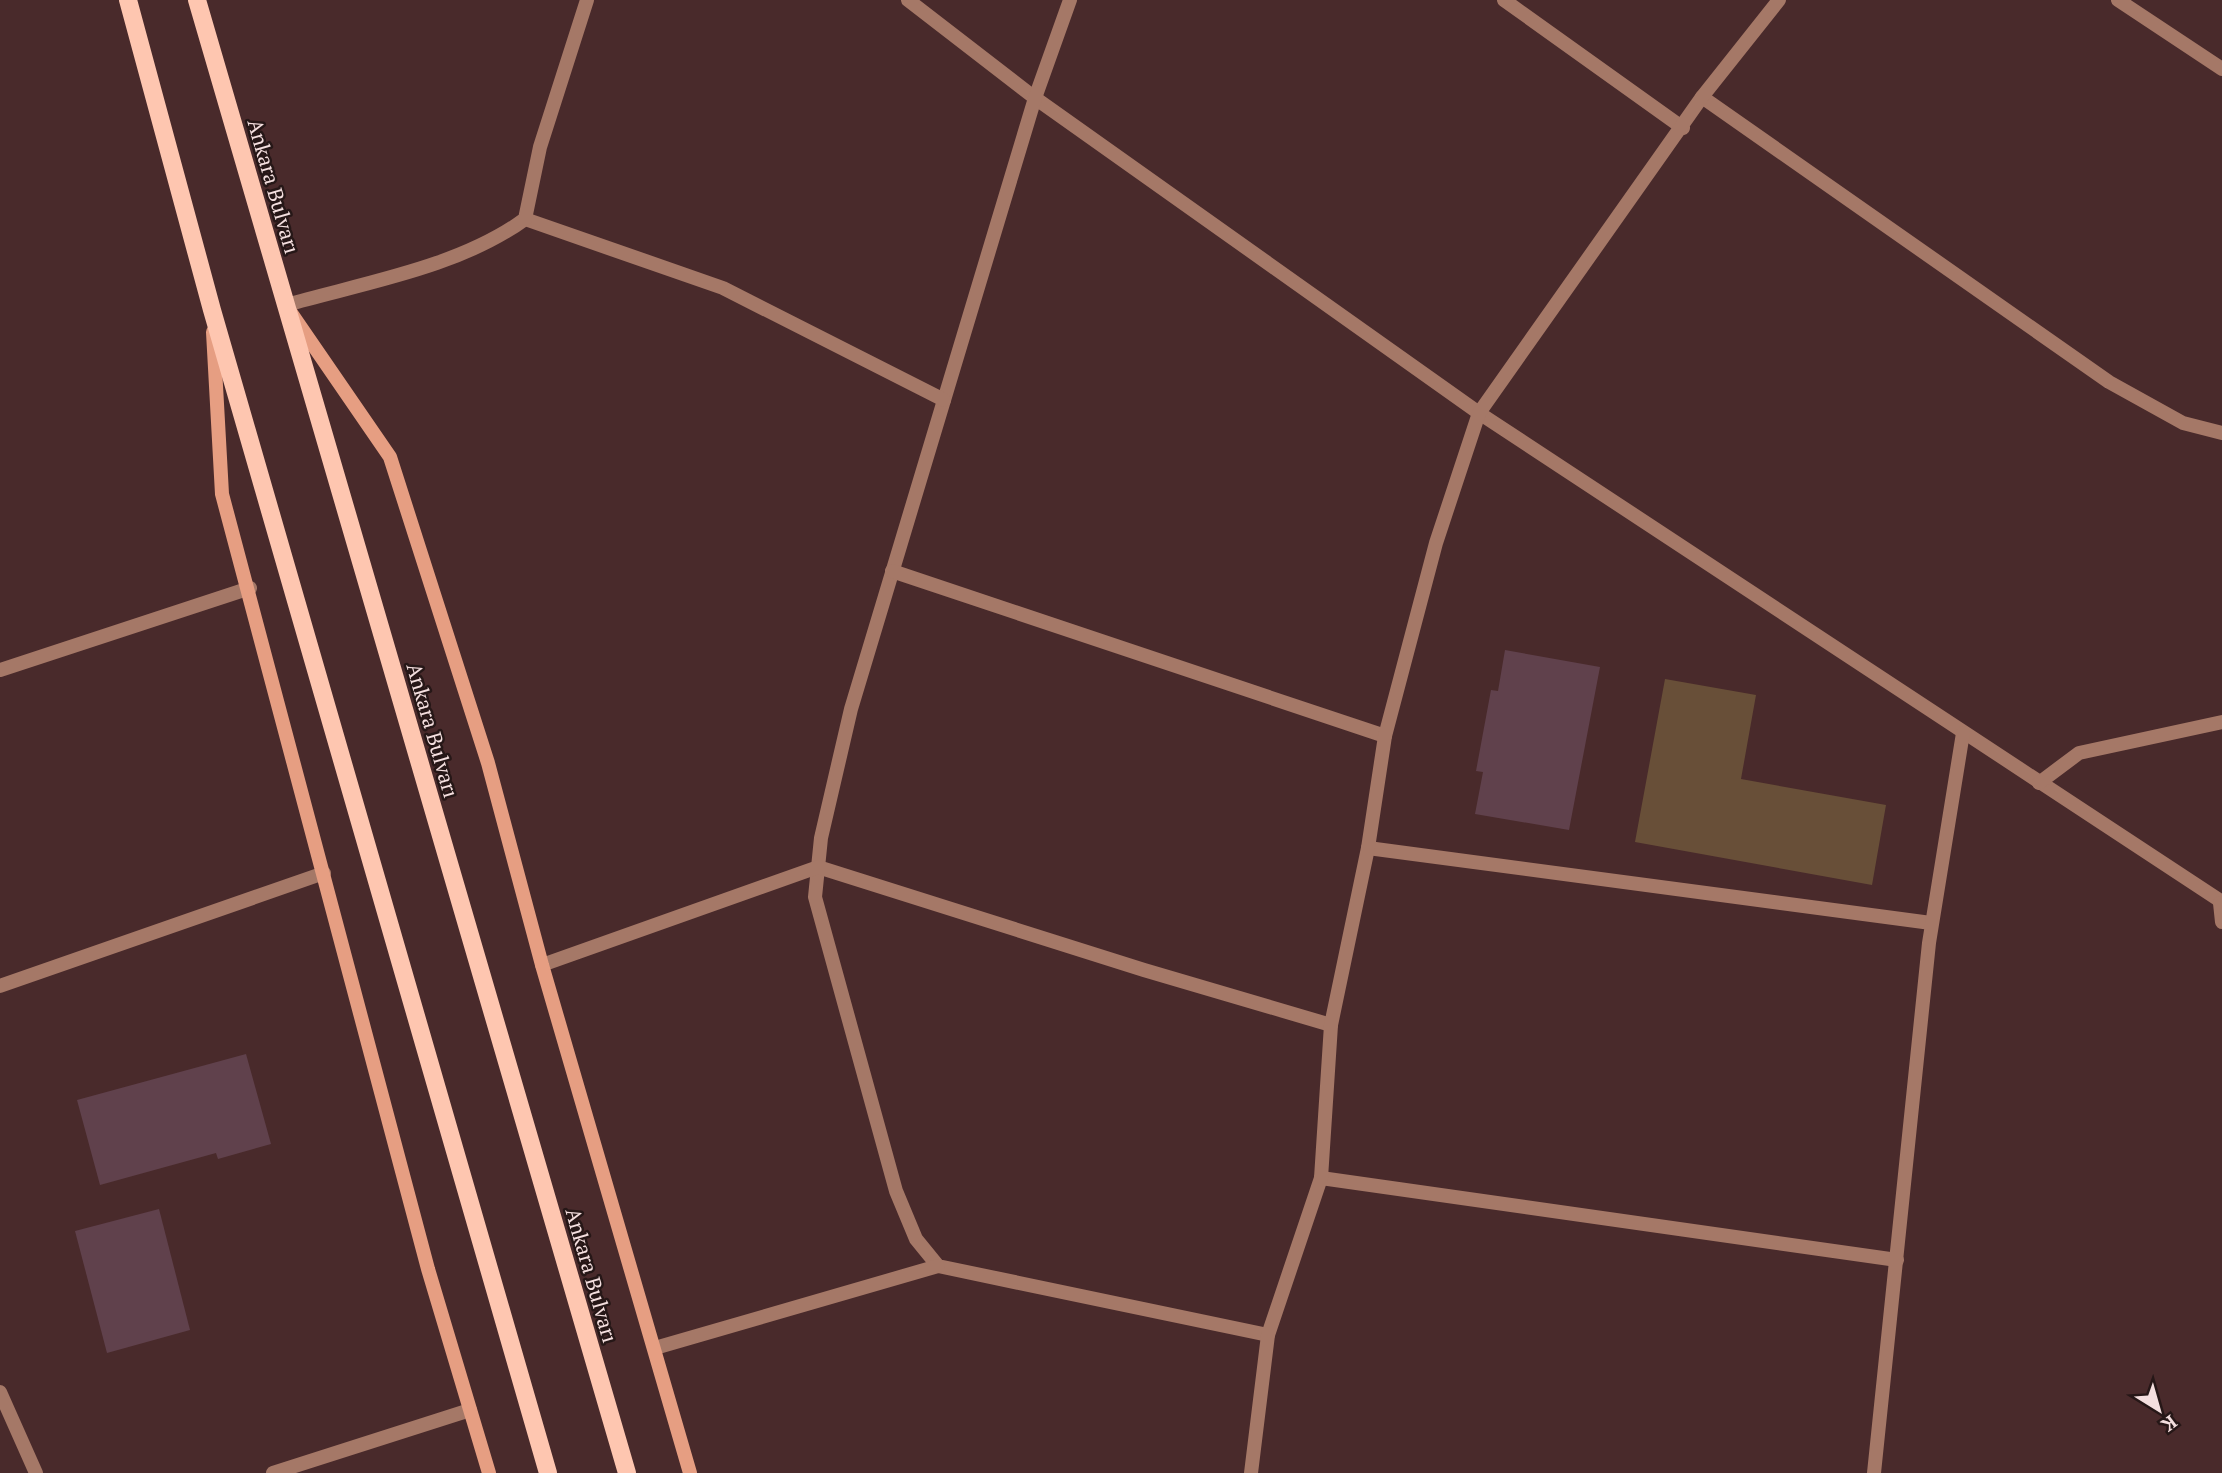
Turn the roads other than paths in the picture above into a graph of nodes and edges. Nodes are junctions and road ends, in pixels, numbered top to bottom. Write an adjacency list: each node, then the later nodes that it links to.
1 (128, 0): 15 (main road)
2 (197, 0): 14 (main road, Ankara Bulvarı)
3 (587, 0): 13 (street)
4 (908, 0): 11 (street)
5 (1070, 0): 11 (street)
6 (1504, 0): 12 (street)
7 (1779, 0): 10 (street)
8 (2118, 0): 9 (street)
9 (2222, 69)
10 (1702, 97): 12 (street); 18 (street)
11 (1035, 98): 16 (street); 17 (street)
12 (1683, 128): 17 (street)
13 (525, 219): 14 (street); 16 (street)
14 (286, 305): 32 (main road); 46 (main road, Ankara Bulvarı)
15 (212, 310): 20 (main road); 45 (main road)
16 (944, 400): 19 (street)
17 (1479, 414): 23 (street); 24 (street)
18 (2222, 433)
19 (892, 571): 24 (street); 27 (street)
20 (250, 588): 21 (street); 28 (main road)
21 (0, 670)
22 (2222, 722): 25 (street)
23 (1963, 733): 25 (street); 31 (street)
24 (1385, 736): 26 (street)
25 (2039, 783): 29 (street)
26 (1368, 848): 31 (street); 34 (street)
27 (818, 867): 32 (street); 34 (street); 37 (street)
28 (324, 873): 33 (street); 41 (main road)
29 (2221, 903): 30 (street)
30 (2222, 922)
31 (1931, 923): 36 (street)
32 (542, 965): 39 (main road)
33 (0, 986)
34 (1331, 1025): 35 (street)
35 (1321, 1178): 36 (street); 38 (street)
36 (1897, 1260): 49 (street)
37 (938, 1266): 38 (street); 39 (street)
38 (1268, 1335): 48 (street)
39 (654, 1348): 47 (main road)
40 (0, 1392): 42 (street)
41 (470, 1410): 43 (street); 44 (main road)
42 (36, 1473)
43 (273, 1473)
44 (489, 1473)
45 (548, 1473)
46 (627, 1473)
47 (690, 1473)
48 (1251, 1473)
49 (1874, 1473)

